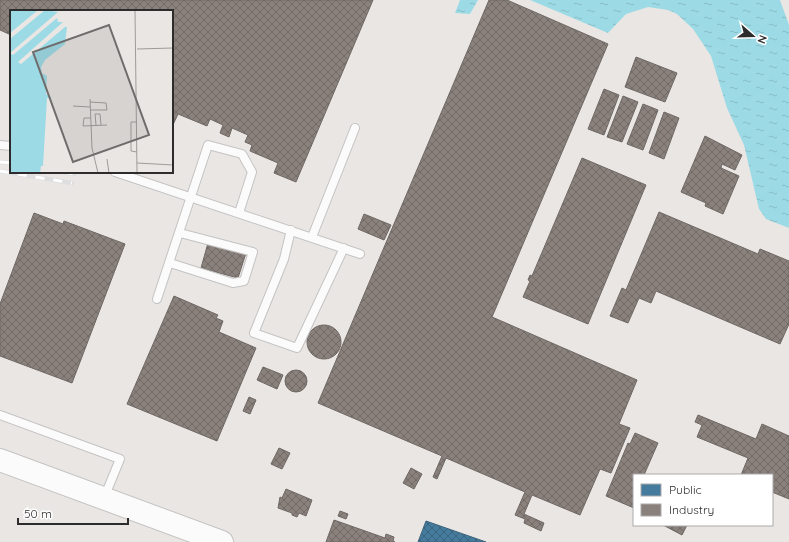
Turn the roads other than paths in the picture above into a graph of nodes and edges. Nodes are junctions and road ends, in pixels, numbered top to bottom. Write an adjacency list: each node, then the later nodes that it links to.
1 (354, 128): 7 (lane)
2 (118, 173): 3 (lane)
3 (191, 196): 4 (lane); 4 (lane); 6 (lane)
4 (239, 213): 5 (lane)
5 (291, 230): 7 (lane); 8 (lane)
6 (180, 233): 10 (lane); 10 (lane)
7 (312, 237): 8 (lane)
8 (344, 248): 9 (lane)
9 (360, 254)
10 (170, 263): 11 (lane)
11 (157, 298)
12 (0, 415): 14 (lane)
13 (0, 460): 14 (main road)
14 (104, 499): 15 (main road)
15 (222, 542)

